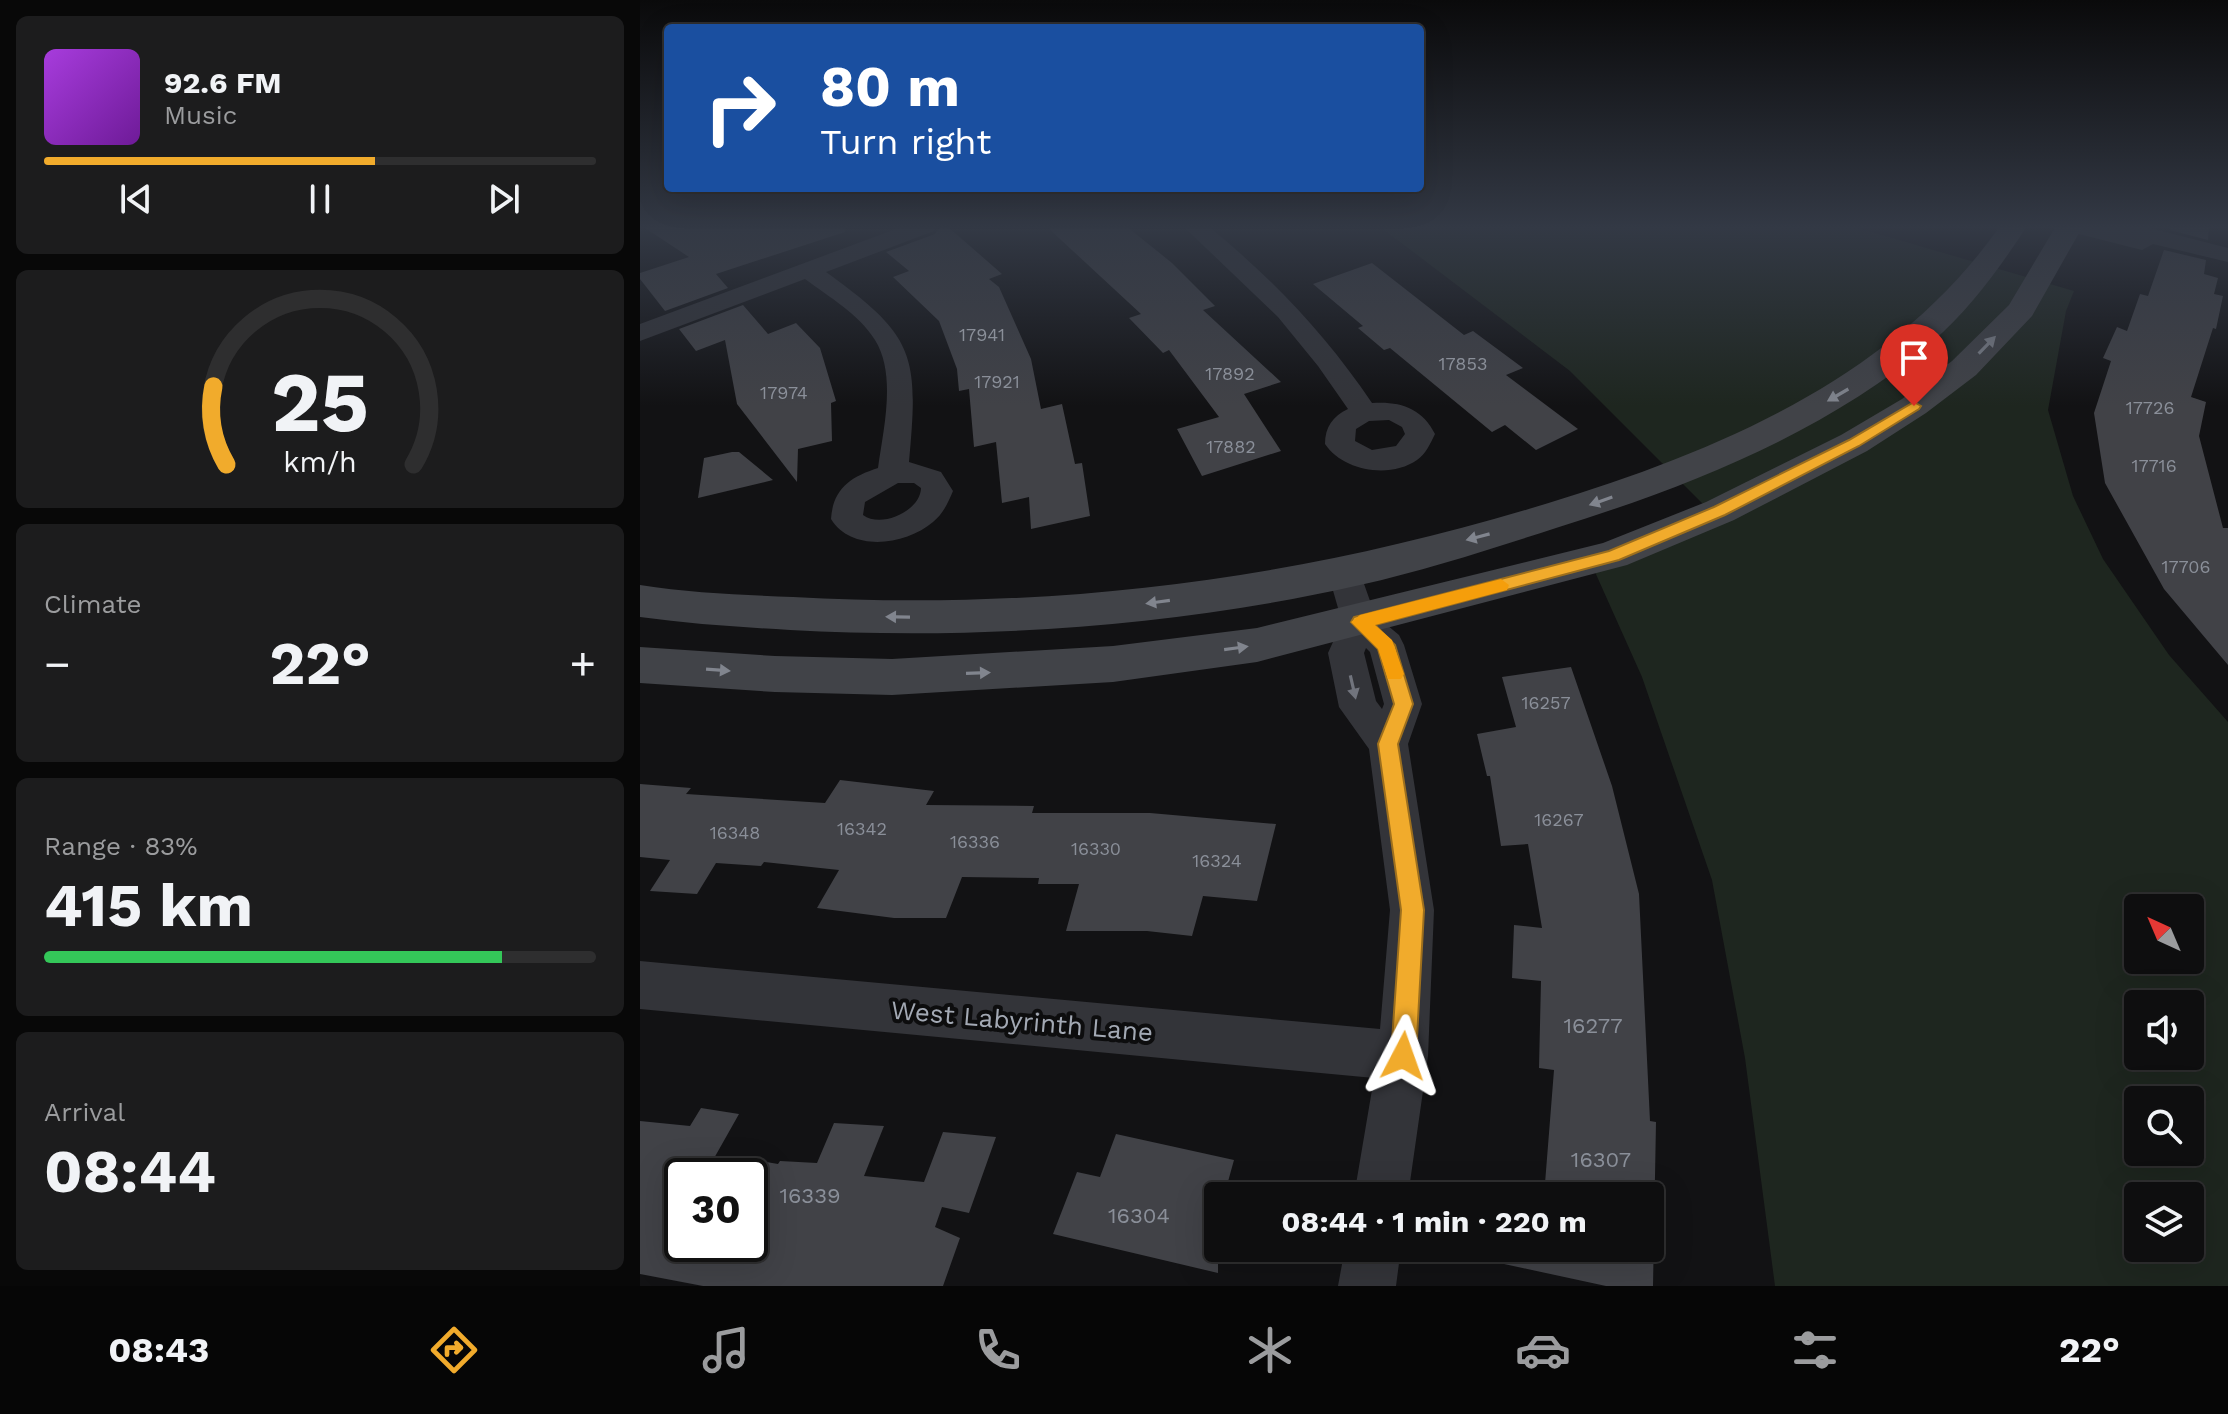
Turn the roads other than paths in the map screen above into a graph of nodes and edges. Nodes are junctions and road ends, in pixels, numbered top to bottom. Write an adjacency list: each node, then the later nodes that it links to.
1 (765, 286): 6 (street)
2 (829, 286): 8 (street)
3 (1260, 286): 7 (street)
4 (1971, 286): 9 (street, one-way to 9)
5 (2036, 286): 11 (street, one-way to 5)
6 (640, 333)
7 (1364, 412)
8 (893, 474)
9 (1345, 573): 10 (street, one-way to 10); 11 (street)
10 (640, 601)
11 (1360, 622): 12 (street, one-way to 11); 14 (street)
12 (640, 665)
13 (640, 985): 14 (street, West Labyrinth Lane)
14 (1403, 1056): 15 (street)
15 (1383, 1182)
16 (1371, 1262): 17 (street)
17 (1367, 1286)

